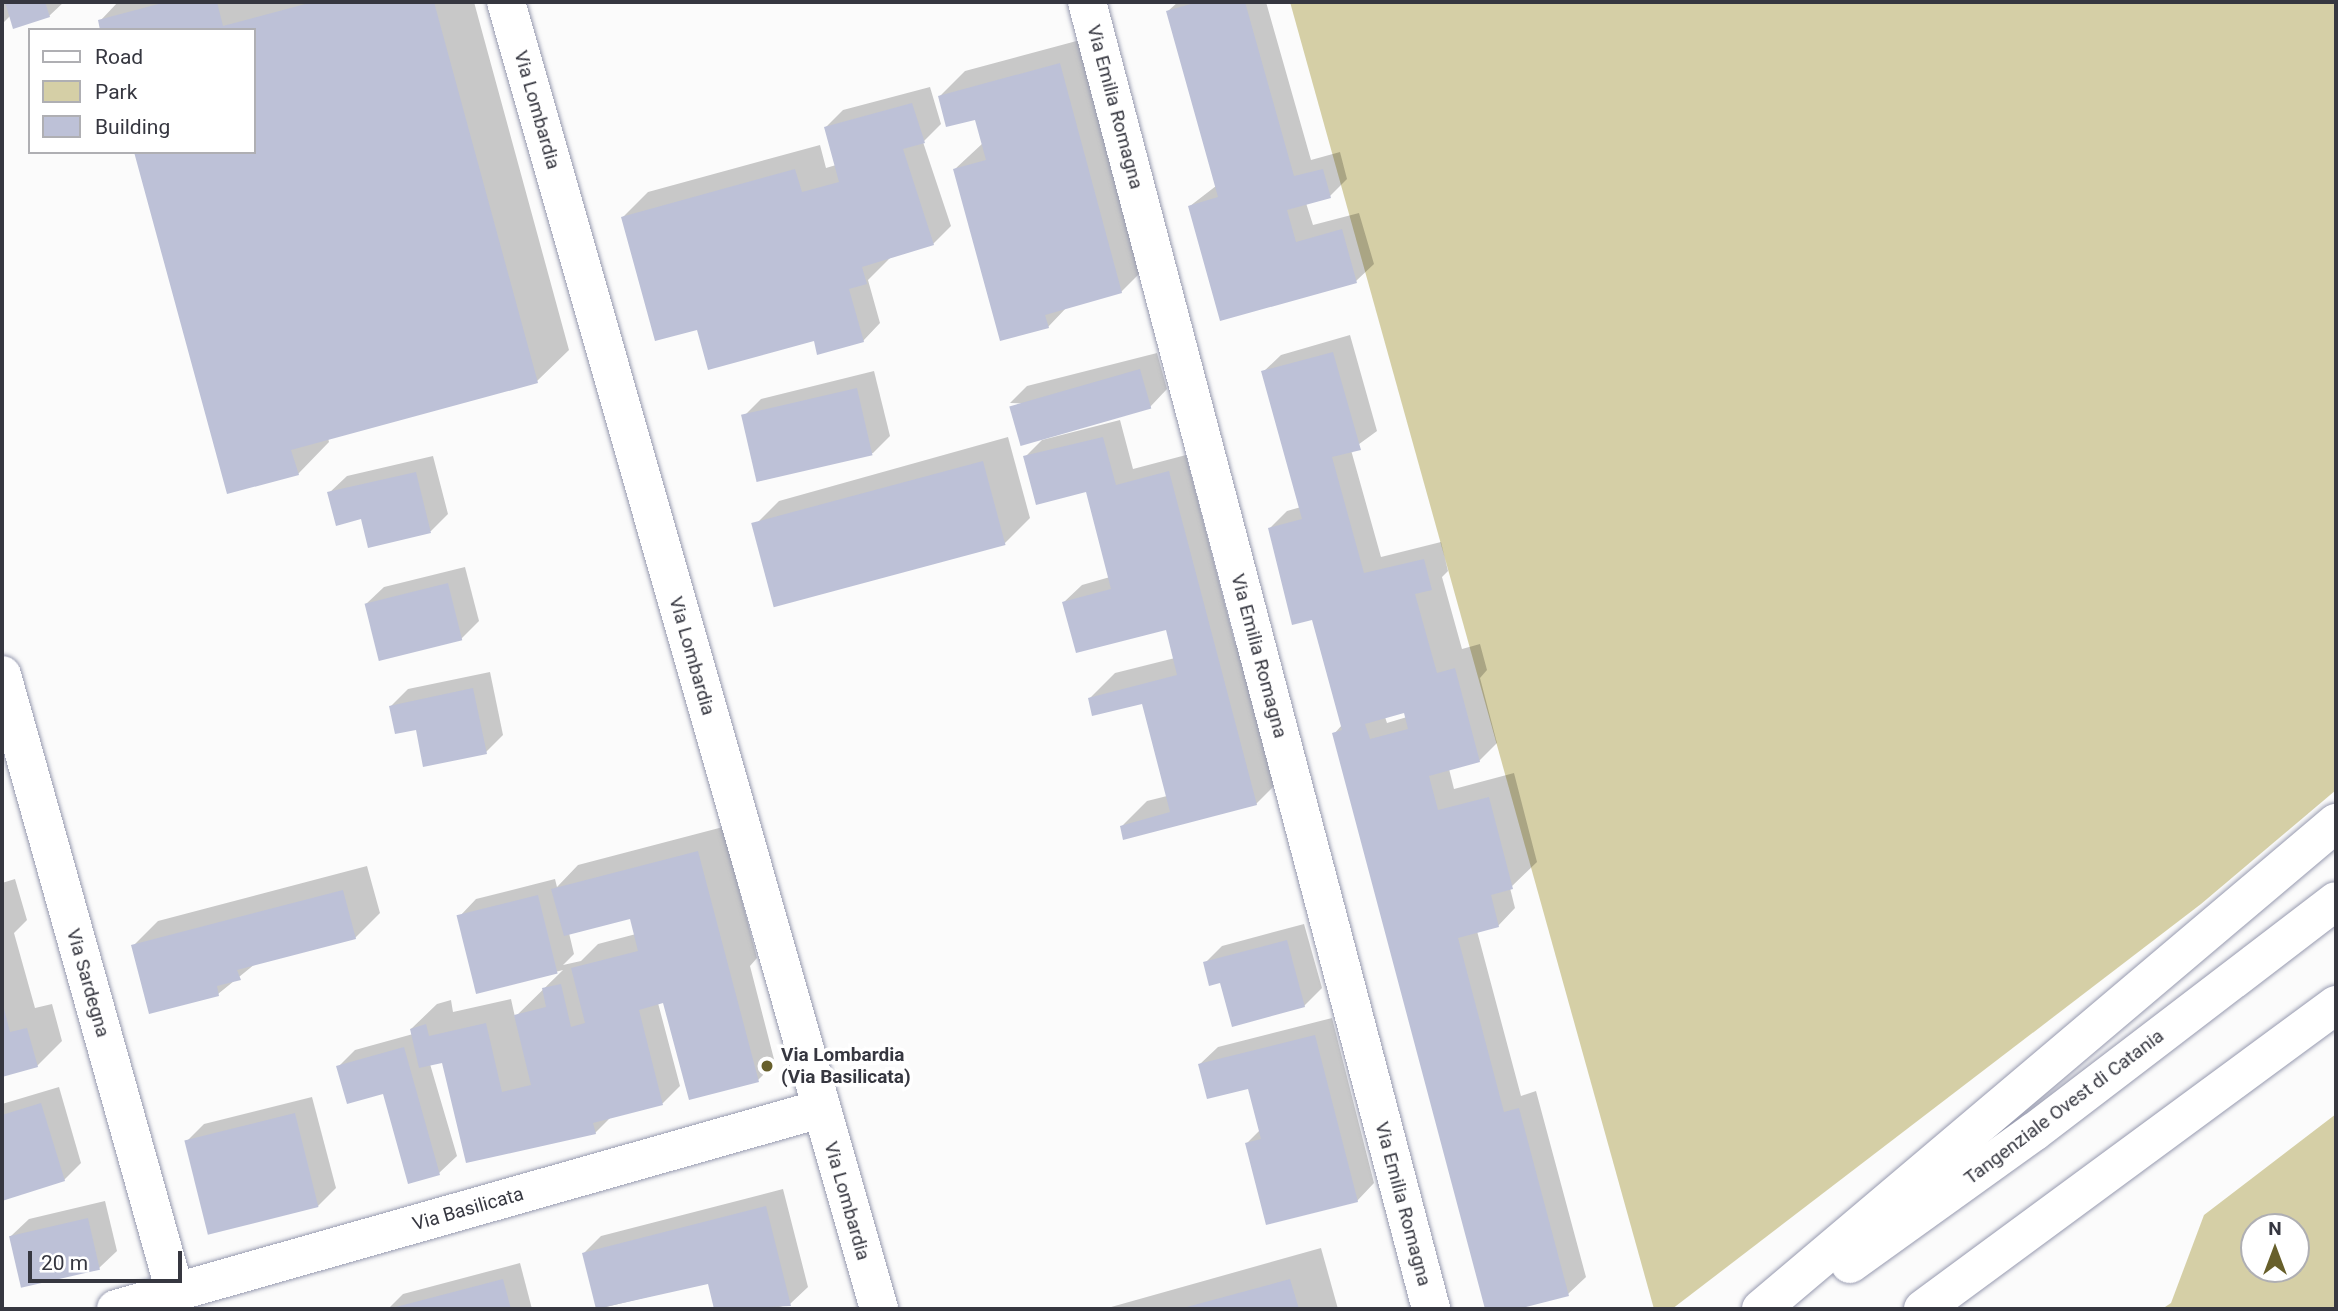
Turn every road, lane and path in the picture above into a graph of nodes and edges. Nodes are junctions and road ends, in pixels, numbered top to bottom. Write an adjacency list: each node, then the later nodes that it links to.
1 (506, 2): 7 (main road, Via Lombardia)
2 (1087, 2): 11 (main road, Via Emilia Romagna)
3 (2, 675): 8 (main road, Via Sardegna)
4 (2336, 822): 12 (main road)
5 (2336, 901): 13 (main road, Tangenziale Ovest di Catania)
6 (2336, 1005): 14 (main road)
7 (820, 1109): 8 (main road, Via Basilicata); 10 (main road, Via Lombardia)
8 (175, 1292): 9 (main road, Via Basilicata)
9 (116, 1309)
10 (879, 1309)
11 (1431, 1309)
12 (1762, 1309)
13 (1787, 1309)
14 (1923, 1309)

